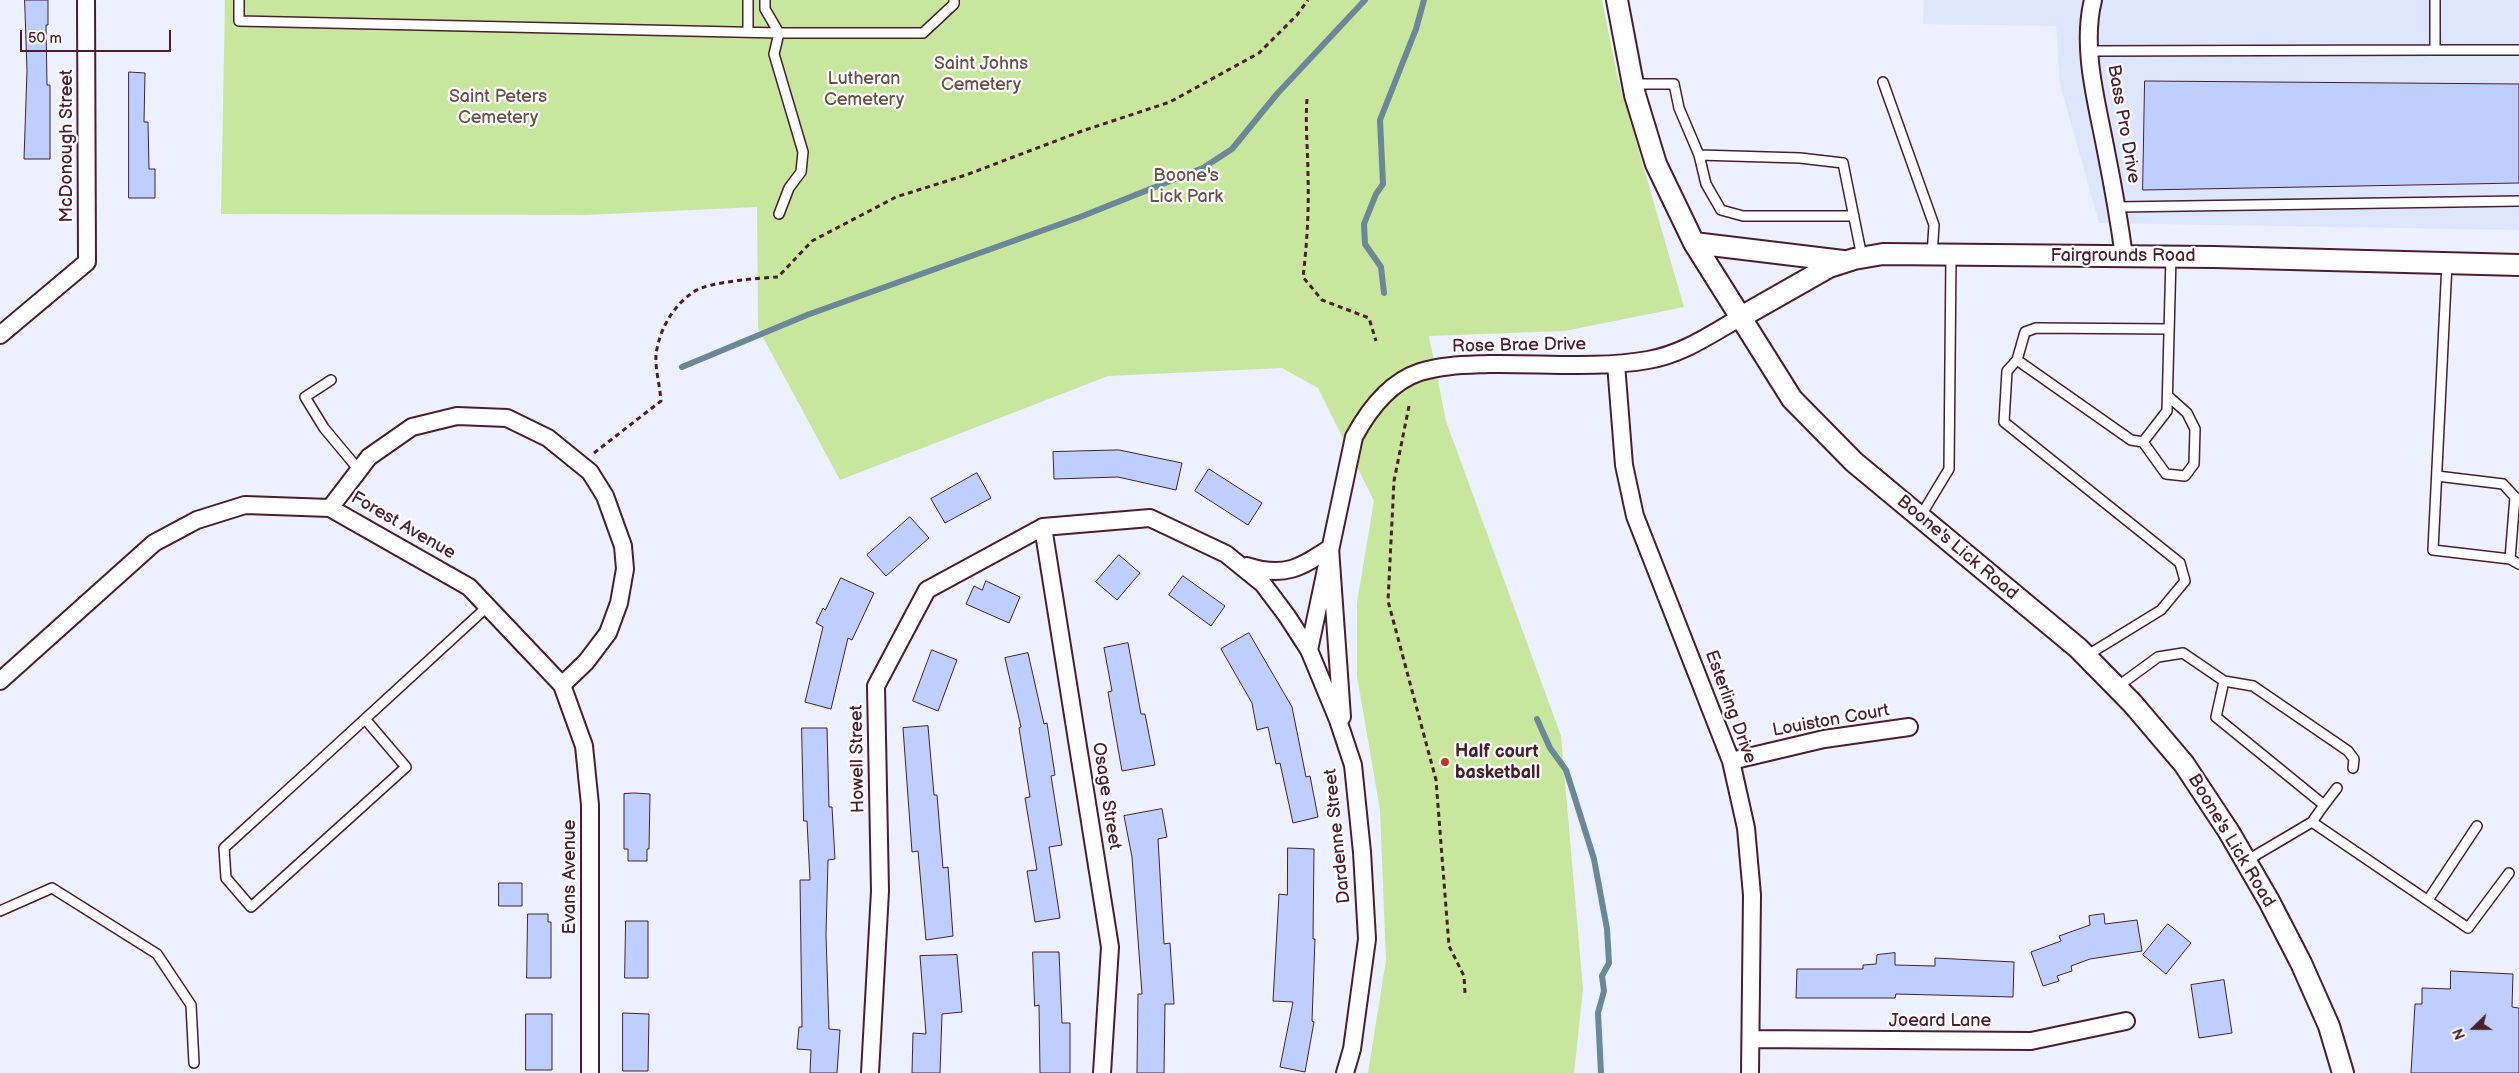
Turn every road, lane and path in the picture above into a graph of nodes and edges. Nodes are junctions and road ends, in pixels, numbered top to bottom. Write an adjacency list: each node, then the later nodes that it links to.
1 (86, 0): 32 (street, McDonough Street)
2 (239, 0): 10 (lane)
3 (748, 0): 10 (lane)
4 (765, 0): 11 (lane)
5 (954, 0): 11 (lane)
6 (1308, 0): 40 (path)
7 (1616, 0): 16 (street, Boone's Lick Road)
8 (2092, 0): 14 (street, Bass Pro Drive)
9 (2435, 0): 12 (lane)
10 (748, 32): 11 (lane)
11 (779, 33): 21 (lane)
12 (2435, 50): 13 (lane); 14 (lane)
13 (2519, 50)
14 (2090, 51): 20 (street, Bass Pro Drive)
15 (1883, 82): 24 (lane)
16 (1633, 84): 18 (lane); 23 (street, Boone's Lick Road)
17 (1307, 99): 33 (path)
18 (1699, 155): 22 (lane); 22 (lane)
19 (2519, 201): 20 (lane)
20 (2118, 207): 25 (street, Bass Pro Drive)
21 (779, 214)
22 (1854, 216): 27 (lane)
23 (1694, 243): 27 (street); 30 (street, Boone's Lick Road)
24 (1942, 256): 25 (street, Fairgrounds Road); 27 (street, Fairgrounds Road); 45 (lane)
25 (2124, 256): 26 (street, Fairgrounds Road)
26 (2171, 256): 28 (street, Fairgrounds Road); 31 (lane)
27 (1854, 259): 30 (street, Fairgrounds Road)
28 (2447, 263): 29 (street, Fairgrounds Road); 42 (lane)
29 (2519, 265)
30 (1741, 317): 35 (street, Rose Brae Drive); 45 (street, Boone's Lick Road)
31 (2169, 329): 34 (lane); 37 (lane)
32 (0, 335)
33 (1376, 341)
34 (2017, 360): 39 (lane); 53 (lane)
35 (1616, 364): 47 (street, Rose Brae Drive); 61 (street, Esterling Drive)
36 (331, 380): 41 (lane)
37 (2168, 396): 39 (lane); 39 (lane)
38 (1409, 406): 71 (path)
39 (2143, 442)
40 (580, 464): 41 (street); 56 (street)
41 (359, 470): 44 (street)
42 (2437, 476): 43 (lane); 48 (lane)
43 (2517, 498): 48 (lane)
44 (330, 508): 51 (street, Forest Avenue); 54 (street, Forest Avenue)
45 (1920, 518): 53 (street, Boone's Lick Road)
46 (1043, 527): 49 (street, Dardenne Street); 76 (street, Howell Street); 77 (street, Osage Street)
47 (1330, 548): 49 (street); 52 (street, Rose Brae Drive); 60 (street)
48 (2510, 559): 50 (lane)
49 (1238, 563): 52 (street, Dardenne Street)
50 (2519, 564)
51 (487, 607): 56 (street, Forest Avenue); 58 (lane)
52 (1309, 650): 60 (street, Dardenne Street)
53 (2086, 656): 57 (street, Boone's Lick Road)
54 (0, 681)
55 (2224, 682): 57 (lane); 62 (lane); 64 (lane)
56 (562, 685): 75 (street, Evans Avenue)
57 (2117, 687): 67 (street, Boone's Lick Road)
58 (365, 719): 58 (lane)
59 (1909, 727): 61 (street, Louiston Court)
60 (1342, 733): 78 (street, Dardenne Street)
61 (1731, 761): 73 (street, Esterling Drive)
62 (2353, 768)
63 (2337, 788): 64 (lane)
64 (2324, 805): 65 (lane)
65 (2312, 822): 67 (lane); 69 (lane)
66 (2477, 826): 69 (lane)
67 (2246, 861): 80 (street, Boone's Lick Road)
68 (2509, 873): 69 (lane)
69 (2428, 900)
70 (0, 911): 74 (lane)
71 (1465, 993)
72 (2126, 1021): 73 (street, Joeard Lane)
73 (1752, 1039): 79 (street, Esterling Drive)
74 (194, 1063)
75 (590, 1073)
76 (870, 1073)
77 (1102, 1073)
78 (1345, 1073)
79 (1750, 1073)
80 (2343, 1073)

